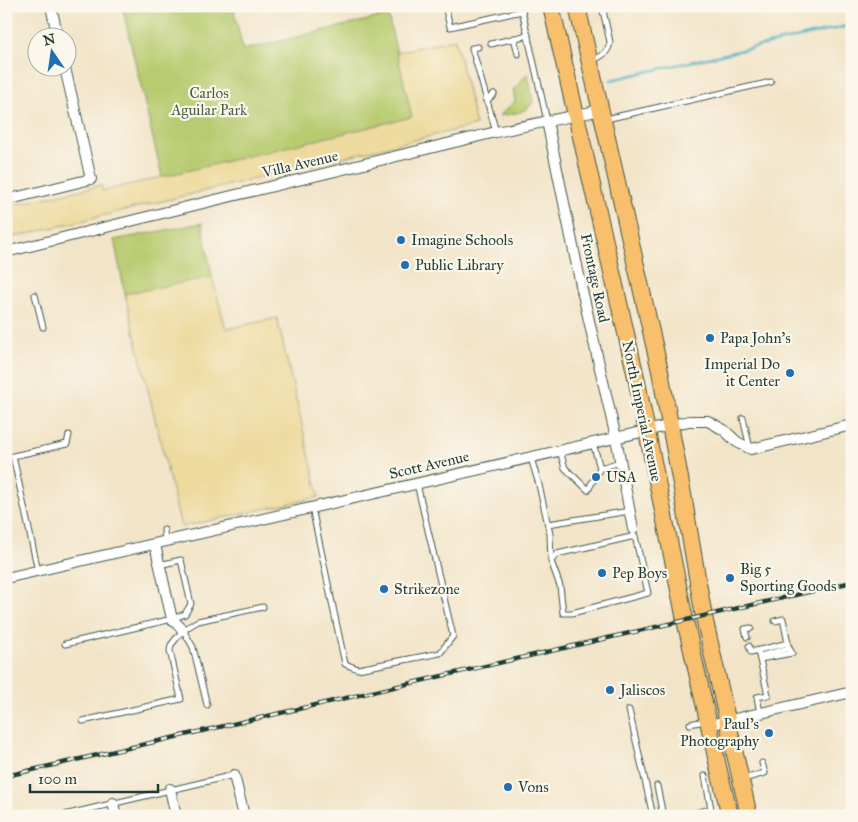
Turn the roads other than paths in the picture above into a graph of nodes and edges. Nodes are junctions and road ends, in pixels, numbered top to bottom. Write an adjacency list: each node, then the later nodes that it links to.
1 (51, 6): 7 (street)
2 (445, 6): 6 (lane)
3 (551, 6): 18 (highway, North Imperial Avenue)
4 (577, 6): 13 (highway, North Imperial Avenue)
5 (602, 6): 13 (lane)
6 (521, 8): 8 (lane)
7 (56, 28)
8 (528, 35): 9 (lane); 20 (lane)
9 (514, 38): 10 (lane); 12 (lane)
10 (491, 44)
11 (478, 47): 17 (lane)
12 (518, 54)
13 (589, 60): 19 (highway, North Imperial Avenue)
14 (67, 78): 22 (street)
15 (771, 82): 19 (lane)
16 (494, 94): 17 (lane)
17 (486, 101): 21 (lane)
18 (576, 115): 19 (street, Villa Avenue); 20 (street, Villa Avenue); 29 (highway, North Imperial Avenue)
19 (602, 115): 27 (highway, North Imperial Avenue)
20 (547, 121): 21 (street, Villa Avenue); 31 (street, Frontage Road)
21 (496, 132): 23 (street, Villa Avenue)
22 (6, 200)
23 (6, 252)
24 (35, 295): 25 (lane)
25 (43, 327)
26 (743, 418): 33 (lane)
27 (670, 425): 29 (street, Scott Avenue); 33 (street, Scott Avenue); 65 (highway, North Imperial Avenue)
28 (852, 425): 33 (street)
29 (647, 430): 31 (street, Scott Avenue); 66 (highway, North Imperial Avenue)
30 (69, 435): 48 (lane)
31 (616, 438): 32 (street, Scott Avenue); 36 (street, Frontage Road)
32 (593, 443): 34 (street, Scott Avenue); 37 (lane)
33 (751, 448)
34 (560, 450): 35 (street, Scott Avenue); 37 (lane)
35 (531, 457): 38 (street, Scott Avenue); 41 (lane)
36 (620, 462): 37 (lane); 40 (street, Frontage Road)
37 (600, 468)
38 (416, 484): 39 (street, Scott Avenue); 39 (lane)
39 (312, 508): 44 (street, Scott Avenue)
40 (630, 511): 41 (lane); 43 (street, Frontage Road)
41 (548, 524): 46 (lane)
42 (164, 530): 44 (lane)
43 (634, 532): 46 (lane); 46 (lane)
44 (166, 542): 45 (street, Scott Avenue)
45 (155, 545): 47 (street); 48 (street, Scott Avenue)
46 (551, 562)
47 (159, 565): 51 (street); 51 (lane)
48 (38, 571): 49 (street, Scott Avenue)
49 (6, 578)
50 (263, 607): 54 (lane)
51 (172, 619): 54 (street); 56 (lane)
52 (775, 621): 58 (lane)
53 (750, 628): 55 (lane)
54 (183, 630): 61 (lane); 64 (lane)
55 (747, 637)
56 (65, 644)
57 (749, 646): 59 (lane)
58 (789, 646): 59 (lane); 59 (lane)
59 (759, 655): 63 (lane)
60 (852, 692): 63 (street)
61 (206, 705)
62 (629, 710): 79 (lane)
63 (760, 713): 65 (street)
64 (83, 721)
65 (727, 721): 66 (street); 71 (highway, North Imperial Avenue)
66 (709, 722): 67 (lane); 70 (highway, North Imperial Avenue)
67 (690, 724)
68 (762, 762): 71 (lane)
69 (234, 775): 73 (lane); 78 (street)
70 (708, 775): 81 (lane); 82 (highway, North Imperial Avenue)
71 (740, 780): 83 (highway, North Imperial Avenue)
72 (657, 786): 80 (lane)
73 (170, 789): 74 (lane); 77 (street)
74 (114, 803): 75 (lane); 76 (street)
75 (60, 816)
76 (116, 816)
77 (176, 816)
78 (244, 816)
79 (653, 816)
80 (663, 816)
81 (683, 816)
82 (730, 816)
83 (749, 816)

